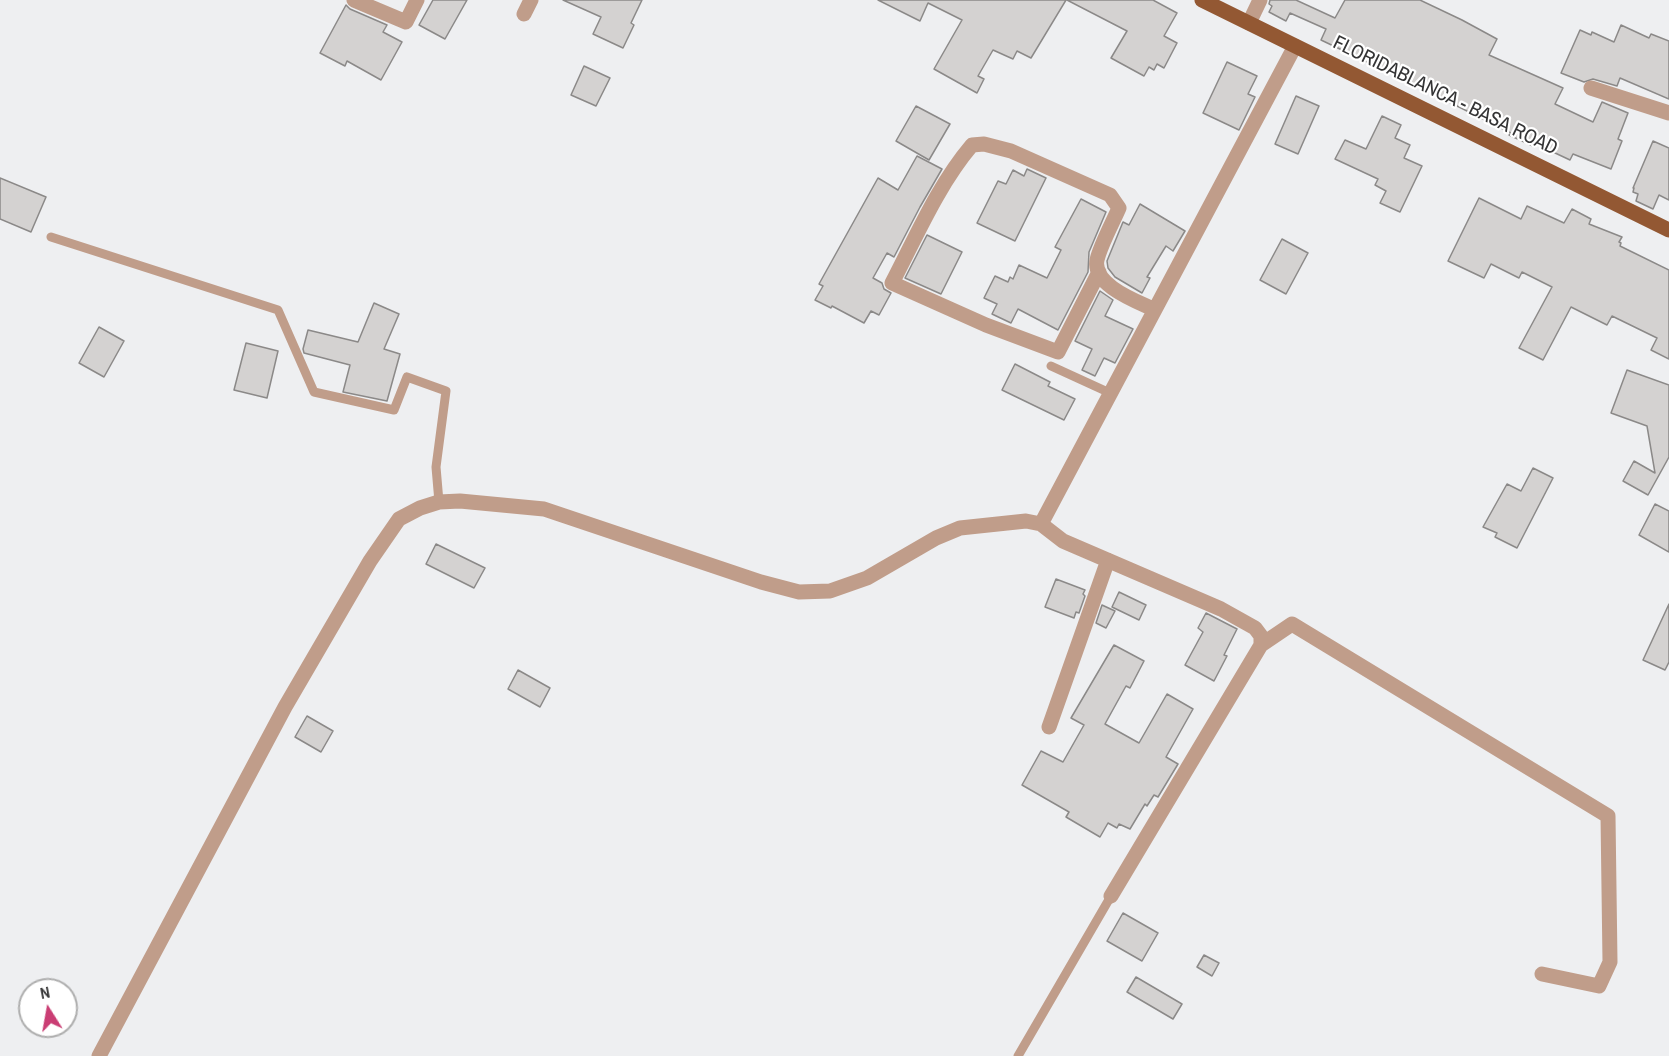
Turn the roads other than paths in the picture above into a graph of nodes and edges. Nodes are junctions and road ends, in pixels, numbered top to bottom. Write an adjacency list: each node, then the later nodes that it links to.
1 (354, 0): 2 (street)
2 (417, 0)
3 (531, 0): 6 (street)
4 (1202, 0): 7 (main road, FLORIDABLANCA - BASA ROAD)
5 (1260, 0): 7 (street)
6 (524, 14)
7 (1249, 23): 8 (main road, FLORIDABLANCA - BASA ROAD)
8 (1294, 46): 11 (main road, FLORIDABLANCA - BASA ROAD); 14 (street)
9 (1591, 88): 10 (street)
10 (1669, 113)
11 (1669, 230)
12 (51, 237): 17 (lane)
13 (1099, 272): 13 (street); 14 (street)
14 (1153, 309): 16 (street)
15 (1051, 366): 16 (lane)
16 (1110, 393): 18 (street)
17 (440, 502): 18 (street); 24 (street)
18 (1041, 524): 19 (street)
19 (1108, 560): 20 (street); 21 (street)
20 (1261, 645): 22 (street); 23 (street)
21 (1049, 727)
22 (1111, 896): 25 (lane)
23 (1542, 974)
24 (99, 1056)
25 (1018, 1056)

